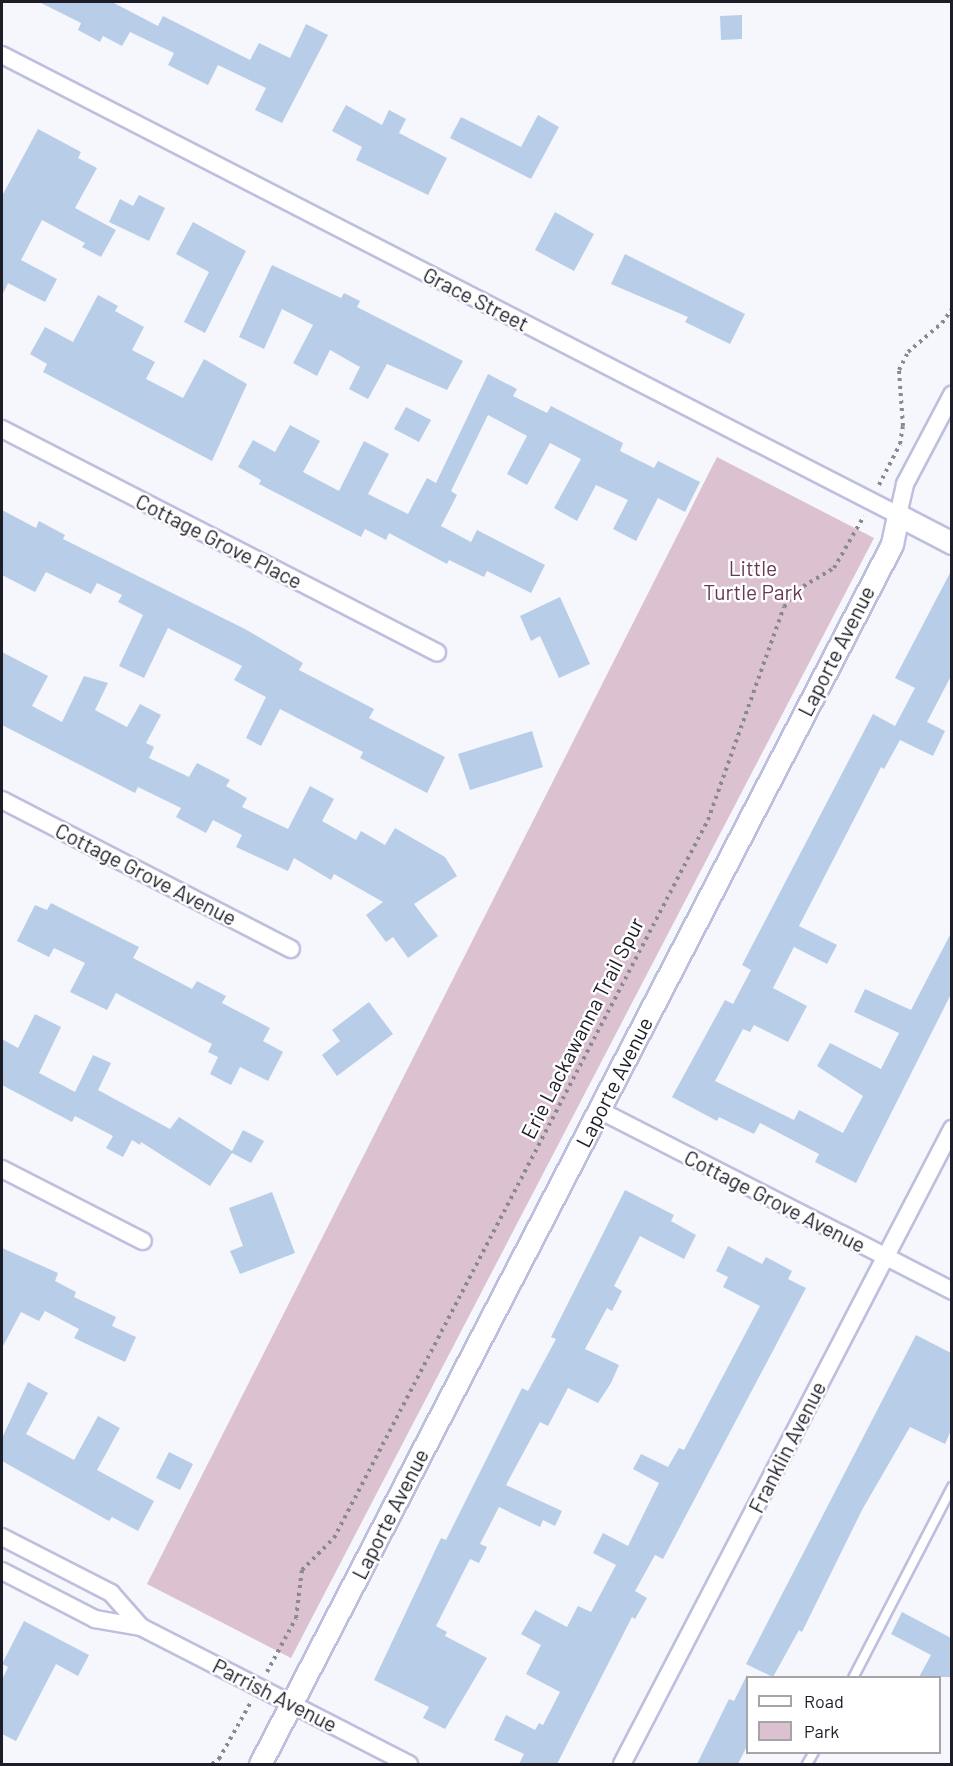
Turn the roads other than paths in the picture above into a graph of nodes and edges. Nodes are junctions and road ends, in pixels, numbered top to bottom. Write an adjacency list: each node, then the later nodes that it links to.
1 (4, 62): 4 (street, Grace Street)
2 (951, 394): 4 (street, Laporte Avenue)
3 (2, 429): 6 (street, Cottage Grove Place)
4 (898, 515): 5 (street, Grace Street); 9 (street, Laporte Avenue)
5 (951, 543)
6 (437, 653)
7 (2, 800): 8 (street, Cottage Grove Avenue)
8 (291, 949)
9 (599, 1110): 13 (street, Cottage Grove Avenue); 20 (street, Laporte Avenue)
10 (951, 1129): 13 (street, Franklin Avenue)
11 (2, 1169): 12 (street)
12 (143, 1241)
13 (885, 1257): 14 (street, Cottage Grove Avenue); 23 (street, Franklin Avenue)
14 (951, 1291)
15 (951, 1487): 19 (lane)
16 (2, 1537): 18 (street, Parrish Avenue)
17 (2, 1571): 18 (street, Parrish Avenue)
18 (141, 1627): 20 (street, Parrish Avenue)
19 (854, 1676)
20 (292, 1704): 21 (street, Laporte Avenue); 22 (street, Parrish Avenue)
21 (260, 1764)
22 (409, 1764)
23 (622, 1764)

